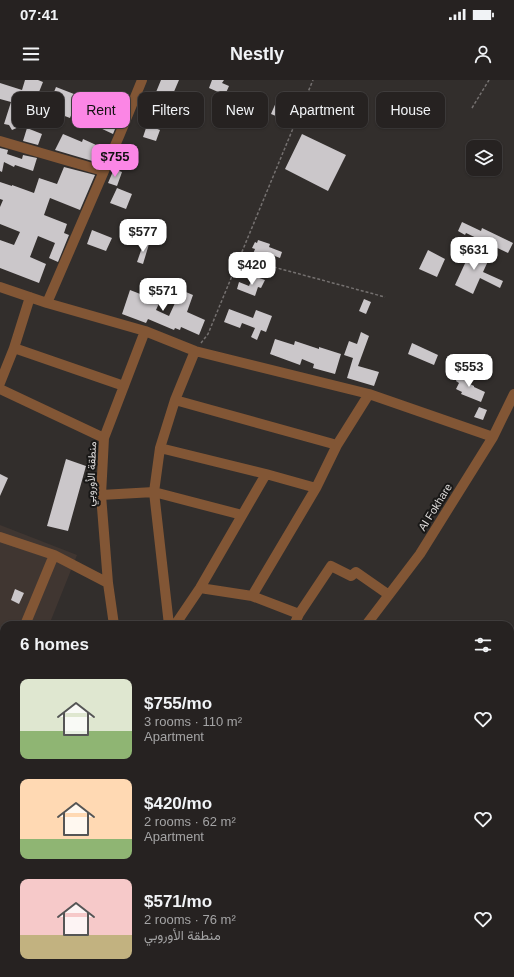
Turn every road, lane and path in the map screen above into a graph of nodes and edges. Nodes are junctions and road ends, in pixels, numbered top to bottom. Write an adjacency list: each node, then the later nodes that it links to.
1 (142, 80): 6 (street)
2 (313, 80): 7 (path)
3 (489, 80): 4 (path)
4 (472, 108)
5 (0, 142): 6 (street)
6 (103, 171): 11 (street)
7 (240, 258): 10 (path); 14 (path)
8 (0, 287): 9 (street)
9 (30, 297): 11 (street); 13 (street)
10 (385, 297)
11 (47, 303): 12 (street)
12 (145, 331): 14 (street); 16 (street, منطقة الأوروبي)
13 (14, 348): 15 (street); 16 (street)
14 (195, 351): 18 (street); 20 (street)
15 (0, 383)
16 (124, 386): 22 (street, منطقة الأوروبي)
17 (0, 389): 22 (street)
18 (369, 394): 21 (street); 23 (street)
19 (514, 394): 21 (street, Al Fokhare)
20 (175, 400): 23 (street); 24 (street)
21 (493, 437): 34 (street, Al Fokhare)
22 (104, 438): 28 (street, منطقة الأوروبي)
23 (337, 444): 26 (street)
24 (160, 448): 25 (street); 27 (street)
25 (266, 474): 26 (street); 29 (street)
26 (316, 488): 35 (street)
27 (154, 492): 28 (street); 29 (street); 39 (street)
28 (101, 495): 32 (street, منطقة الأوروبي)
29 (242, 515): 33 (street)
30 (0, 537): 31 (street)
31 (54, 555): 32 (street); 37 (street)
32 (108, 583): 38 (street, منطقة الأوروبي)
33 (200, 588): 35 (street); 40 (street)
34 (389, 595): 36 (street); 42 (street, Al Fokhare)
35 (252, 596): 36 (street)
36 (299, 614): 41 (street)
37 (27, 621)
38 (113, 621)
39 (169, 621)
40 (178, 621)
41 (296, 621)
42 (369, 621)

